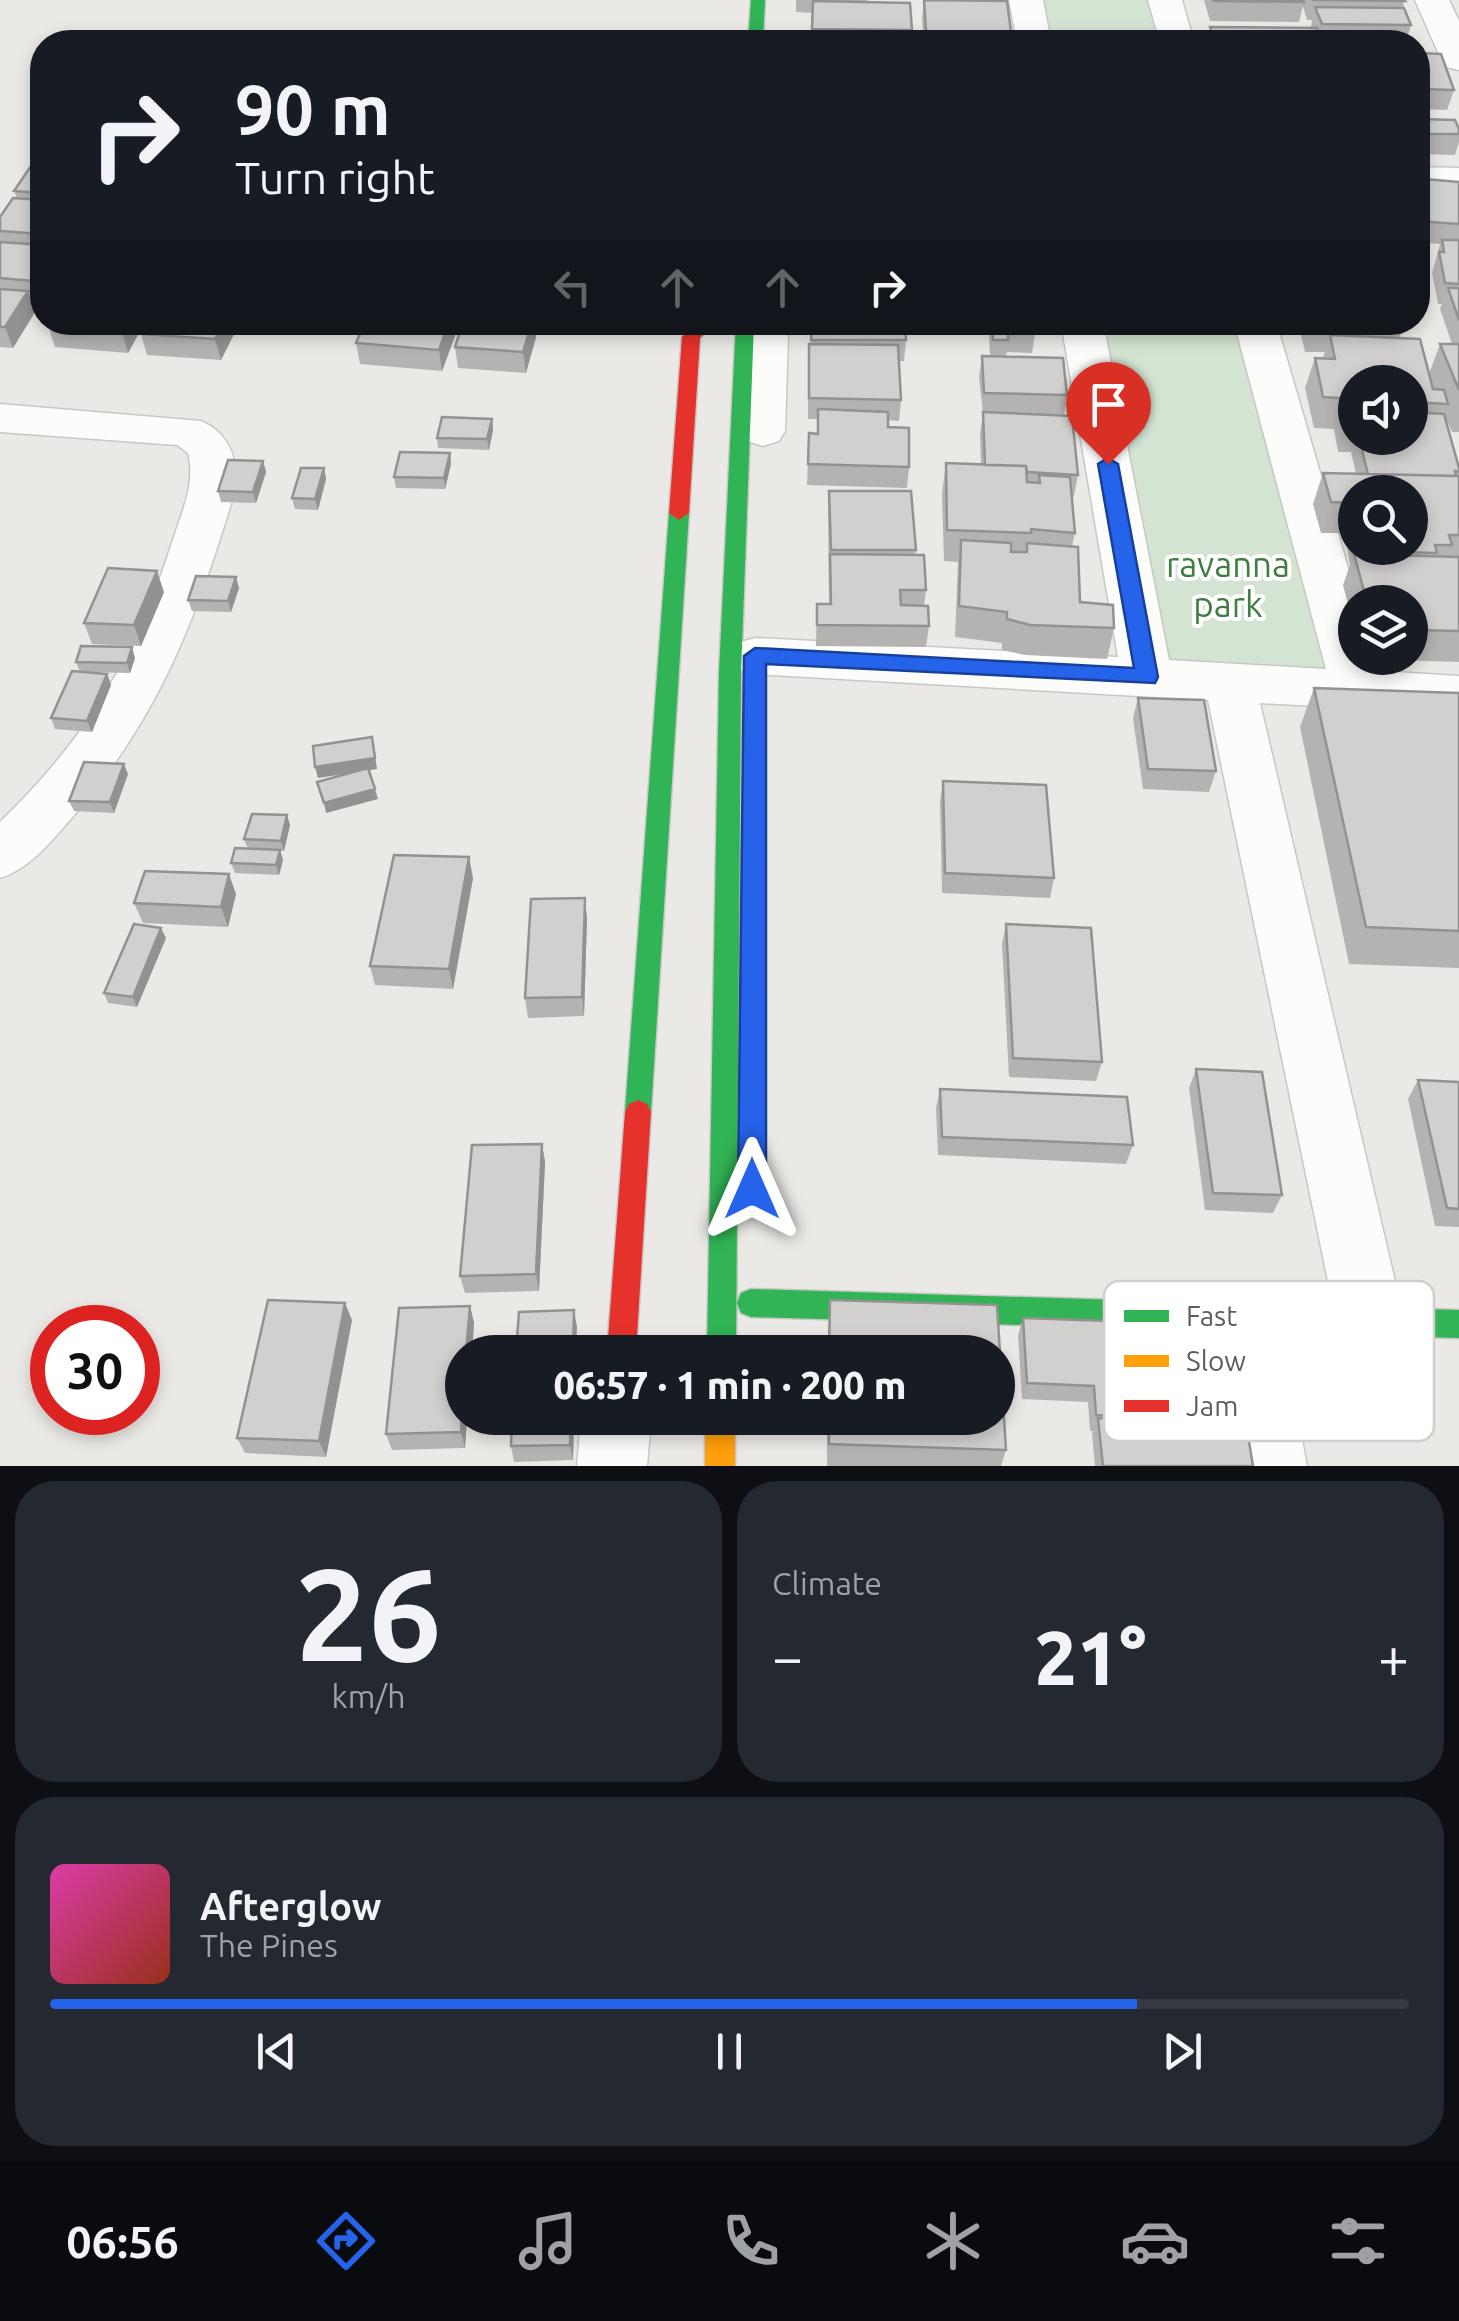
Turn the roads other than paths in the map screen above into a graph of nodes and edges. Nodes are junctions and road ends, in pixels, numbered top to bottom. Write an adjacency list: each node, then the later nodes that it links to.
1 (758, 0): 5 (street)
2 (1026, 0): 6 (street)
3 (1165, 0): 7 (street)
4 (1432, 0): 8 (street)
5 (757, 30)
6 (1032, 30)
7 (1174, 30)
8 (1459, 59)
9 (1430, 179): 10 (street)
10 (1459, 180)
11 (693, 335): 28 (street)
12 (744, 335): 29 (street)
13 (767, 335): 17 (street)
14 (1084, 335): 18 (street)
15 (1259, 335): 20 (street)
16 (0, 418): 22 (street)
17 (755, 656): 18 (street); 27 (street)
18 (1147, 677): 19 (street)
19 (1230, 683): 20 (street); 23 (street)
20 (1358, 691): 21 (street)
21 (1459, 695)
22 (0, 856)
23 (1361, 1281)
24 (1104, 1321): 27 (street)
25 (1434, 1323): 26 (street)
26 (1459, 1324)
27 (751, 1328)
28 (622, 1335)
29 (722, 1335)
30 (615, 1435): 34 (street)
31 (720, 1435): 35 (street)
32 (750, 1435): 36 (street)
33 (1267, 1441): 37 (street)
34 (612, 1466)
35 (720, 1466)
36 (750, 1466)
37 (1272, 1466)

